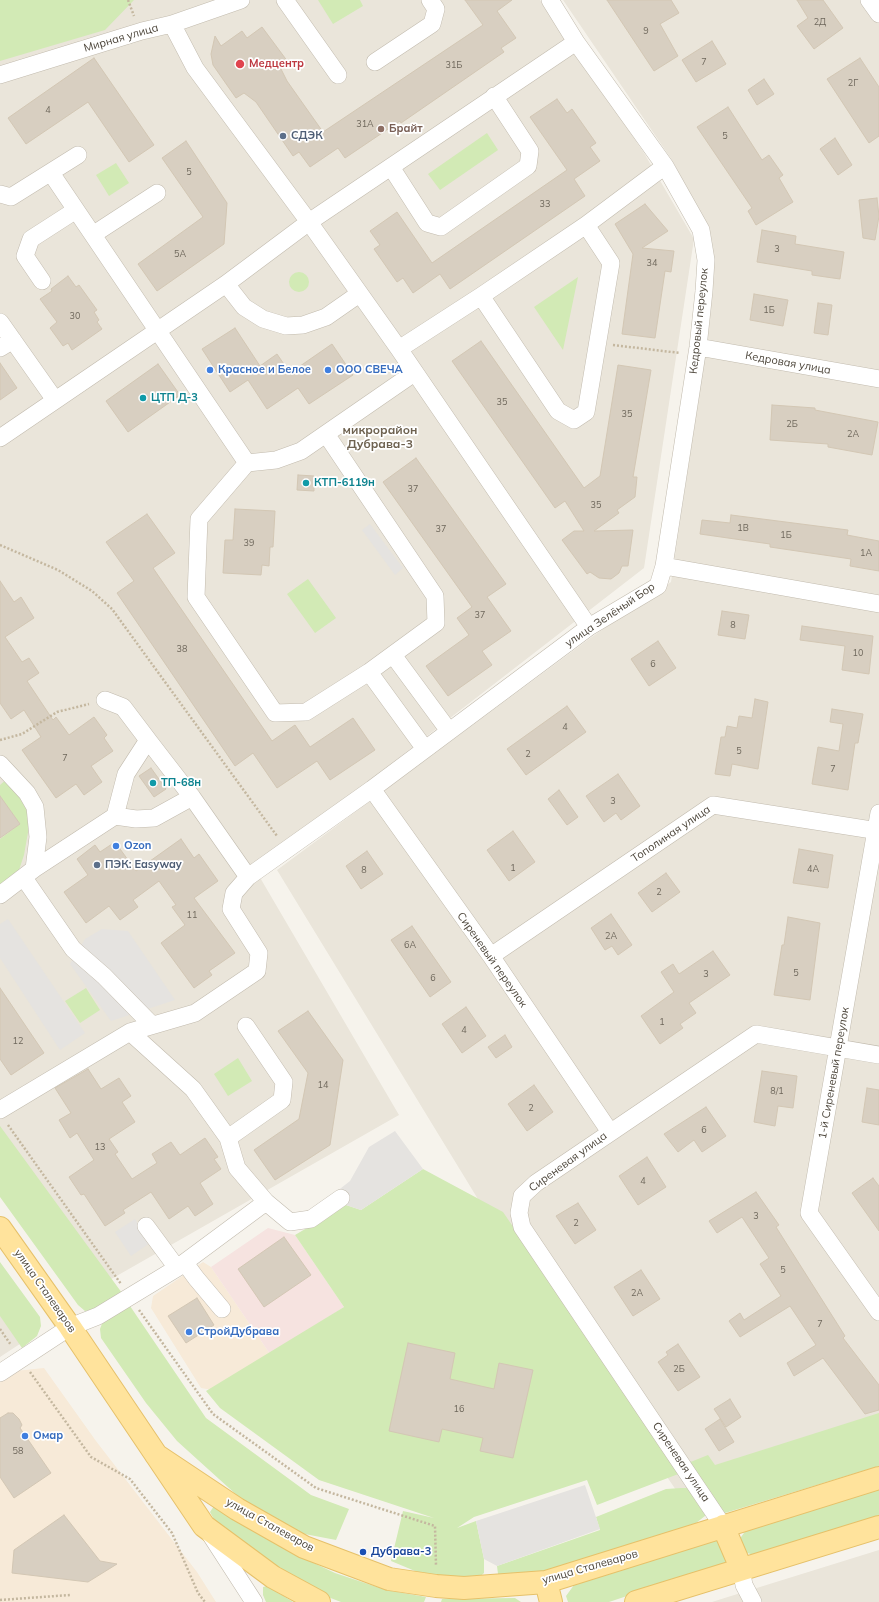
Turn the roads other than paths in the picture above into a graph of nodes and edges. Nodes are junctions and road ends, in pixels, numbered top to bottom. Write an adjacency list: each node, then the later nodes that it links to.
1 (241, 0): 7 (street, Мирная улица)
2 (285, 0): 11 (street)
3 (430, 0): 9 (street)
4 (550, 0): 8 (street, Кедровый переулок)
5 (869, 0): 6 (street)
6 (879, 14)
7 (172, 24): 10 (street, Мирная улица); 20 (street)
8 (576, 42): 12 (street); 14 (street, Кедровый переулок)
9 (375, 62)
10 (0, 75)
11 (338, 75)
12 (494, 96): 15 (street); 15 (street)
13 (78, 155): 16 (street)
14 (665, 166): 21 (street); 31 (street, Кедровый переулок)
15 (391, 167): 20 (street)
16 (51, 173): 18 (street); 19 (street)
17 (157, 193): 22 (street)
18 (0, 194)
19 (76, 210): 22 (street); 23 (street)
20 (309, 222): 24 (street); 25 (street)
21 (586, 225): 26 (street); 26 (street)
22 (94, 234): 28 (street)
23 (42, 281)
24 (226, 284): 25 (street); 28 (street)
25 (359, 294): 30 (street)
26 (481, 296): 30 (street)
27 (0, 322): 29 (street)
28 (158, 330): 34 (street); 37 (street)
29 (6, 344): 34 (street)
30 (399, 349): 32 (street)
31 (697, 351): 33 (street, Кедровая улица); 38 (street, Кедровый переулок)
32 (414, 373): 35 (street); 40 (street)
33 (879, 379)
34 (55, 400): 36 (street)
35 (326, 434): 37 (street); 41 (street)
36 (0, 438)
37 (247, 463): 42 (street)
38 (664, 566): 39 (street); 40 (street, улица Зелёный Бор)
39 (879, 604)
40 (589, 627): 44 (street, улица Зелёный Бор)
41 (393, 655): 42 (street); 44 (street)
42 (369, 672): 46 (street)
43 (105, 700): 45 (street)
44 (449, 731): 46 (street, улица Зелёный Бор)
45 (148, 740): 49 (street); 51 (street)
46 (425, 749): 48 (street, улица Зелёный Бор)
47 (0, 764): 53 (street)
48 (372, 789): 54 (street, улица Зелёный Бор); 56 (street, Сиреневый переулок)
49 (192, 797): 51 (street); 54 (street)
50 (879, 813): 52 (street, 1-й Сиреневый переулок)
51 (115, 816): 53 (street)
52 (877, 831): 56 (street, Тополиная улица); 60 (street, 1-й Сиреневый переулок)
53 (29, 874): 55 (street); 57 (street)
54 (248, 877): 57 (street, улица Зелёный Бор)
55 (0, 895)
56 (491, 956): 63 (street, Сиреневый переулок)
57 (152, 1025): 59 (street, улица Зелёный Бор)
58 (246, 1026): 64 (street)
59 (130, 1032): 62 (street, улица Зелёный Бор); 64 (street)
60 (838, 1048): 61 (street, Сиреневая улица); 63 (street, Сиреневая улица); 71 (street, 1-й Сиреневый переулок)
61 (879, 1055)
62 (2, 1115)
63 (610, 1132): 77 (street, Сиреневая улица)
64 (228, 1138): 66 (street)
65 (341, 1198): 66 (street)
66 (266, 1202): 69 (street)
67 (146, 1226): 69 (street)
68 (0, 1228): 72 (main road, улица Сталеваров)
69 (181, 1265): 70 (street); 72 (street)
70 (222, 1309)
71 (879, 1312)
72 (70, 1326): 73 (street); 74 (main road, улица Сталеваров)
73 (0, 1373)
74 (156, 1455): 76 (main road, улица Сталеваров); 80 (main road, улица Сталеваров)
75 (879, 1478): 77 (main road, улица Сталеваров)
76 (204, 1526): 81 (street); 82 (main road, улица Сталеваров)
77 (723, 1526): 79 (main road); 80 (main road, улица Сталеваров)
78 (879, 1527): 79 (main road)
79 (741, 1568): 83 (main road); 84 (street)
80 (549, 1592)
81 (254, 1602)
82 (319, 1602)
83 (636, 1602)
84 (753, 1602)

